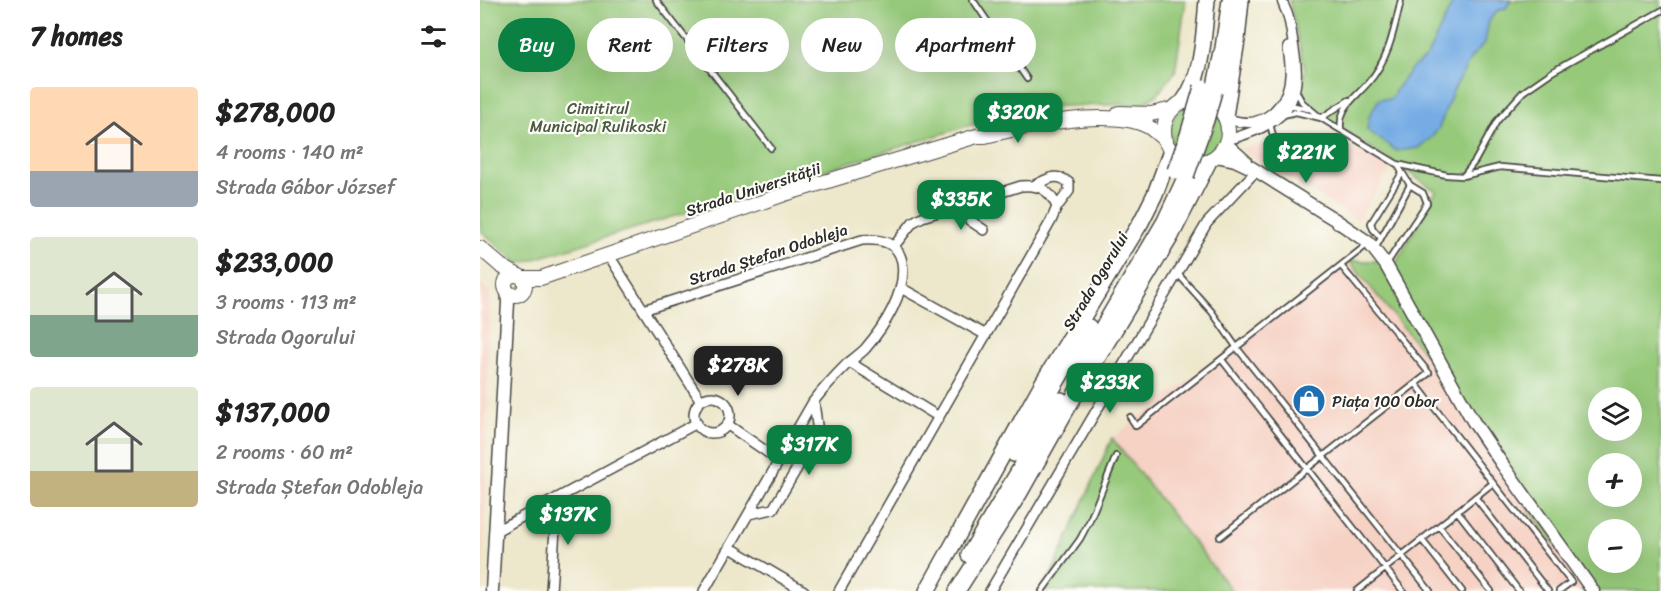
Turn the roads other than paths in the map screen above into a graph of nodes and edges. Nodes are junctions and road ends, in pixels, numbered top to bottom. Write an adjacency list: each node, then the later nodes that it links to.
1 (656, 0): 25 (lane)
2 (973, 0): 10 (lane)
3 (1207, 0): 15 (highway)
4 (1216, 0): 11 (highway, Strada Ogorului)
5 (1230, 0): 11 (highway, Strada Ogorului)
6 (1241, 0): 18 (highway)
7 (1401, 0): 13 (lane)
8 (1282, 3): 12 (street); 17 (street)
9 (1661, 11): 32 (lane)
10 (1027, 79)
11 (1208, 89): 31 (highway, Strada Ogorului, bridge)
12 (1296, 90): 14 (street); 16 (lane)
13 (1356, 95): 19 (lane); 21 (lane)
14 (1289, 105): 16 (lane); 17 (street)
15 (1178, 106): 18 (main road); 22 (main road, Strada Universității); 24 (main road)
16 (1310, 110): 19 (lane)
17 (1278, 112): 18 (street); 19 (lane); 20 (street)
18 (1225, 117): 23 (main road)
19 (1321, 118): 21 (lane)
20 (1269, 124): 23 (street); 27 (lane)
21 (1341, 130): 28 (lane)
22 (977, 136): 24 (main road, Strada Universității); 41 (main road, Strada Universității)
23 (1226, 142): 26 (main road); 29 (street)
24 (1168, 146): 26 (main road); 81 (highway)
25 (771, 148)
26 (1213, 159): 29 (street); 84 (highway)
27 (1279, 159)
28 (1396, 164): 30 (lane); 32 (lane)
29 (1254, 169): 39 (street); 45 (street)
30 (1402, 173): 35 (lane); 39 (lane)
31 (1181, 174): 82 (highway, Strada Ogorului); 83 (highway, Strada Ogorului)
32 (1463, 176): 33 (lane)
33 (1661, 181)
34 (1035, 185): 36 (street); 36 (street); 37 (street)
35 (1410, 185): 39 (lane); 43 (lane)
36 (1057, 207): 49 (street)
37 (952, 209): 38 (street); 40 (street)
38 (984, 230)
39 (1375, 243): 43 (street); 44 (lane)
40 (894, 246): 47 (street); 48 (street, Strada Ștefan Odobleja)
41 (608, 254): 46 (main road, Strada Universității); 48 (street)
42 (486, 256): 46 (main road)
43 (1386, 265): 95 (street)
44 (1342, 267): 50 (lane); 53 (lane)
45 (1177, 273): 50 (lane); 85 (street)
46 (516, 285): 70 (street)
47 (901, 288): 49 (street); 52 (street)
48 (643, 310): 54 (street)
49 (986, 336): 56 (street)
50 (1237, 348): 51 (lane); 61 (lane)
51 (1222, 360): 57 (lane); 63 (lane)
52 (849, 362): 55 (street); 56 (street)
53 (1416, 384): 61 (lane); 64 (lane)
54 (701, 401): 58 (street); 59 (street)
55 (813, 402): 62 (street); 68 (street)
56 (939, 417): 80 (street)
57 (1130, 417)
58 (697, 423): 59 (street); 66 (street)
59 (728, 425): 62 (street)
60 (1116, 456): 86 (lane)
61 (1322, 456): 63 (lane); 74 (lane)
62 (780, 460): 68 (street)
63 (1306, 468): 71 (lane); 75 (lane)
64 (1493, 483): 65 (lane); 94 (lane)
65 (1475, 497): 67 (lane); 93 (lane)
66 (557, 498): 70 (street); 77 (street)
67 (1457, 512): 69 (lane); 92 (lane)
68 (749, 514): 73 (street)
69 (1439, 526): 72 (lane); 91 (lane)
70 (494, 532): 76 (street)
71 (1220, 537)
72 (1422, 540): 74 (lane); 90 (lane)
73 (729, 547): 78 (street); 79 (street)
74 (1401, 556): 75 (lane); 89 (lane)
75 (1385, 569): 87 (lane); 88 (lane)
76 (492, 591)
77 (551, 591)
78 (704, 591)
79 (804, 591)
80 (839, 591)
81 (927, 591)
82 (933, 591)
83 (948, 591)
84 (957, 591)
85 (990, 591)
86 (1042, 591)
87 (1357, 591)
88 (1403, 591)
89 (1430, 591)
90 (1462, 591)
91 (1491, 591)
92 (1520, 591)
93 (1548, 591)
94 (1559, 591)
95 (1593, 591)

